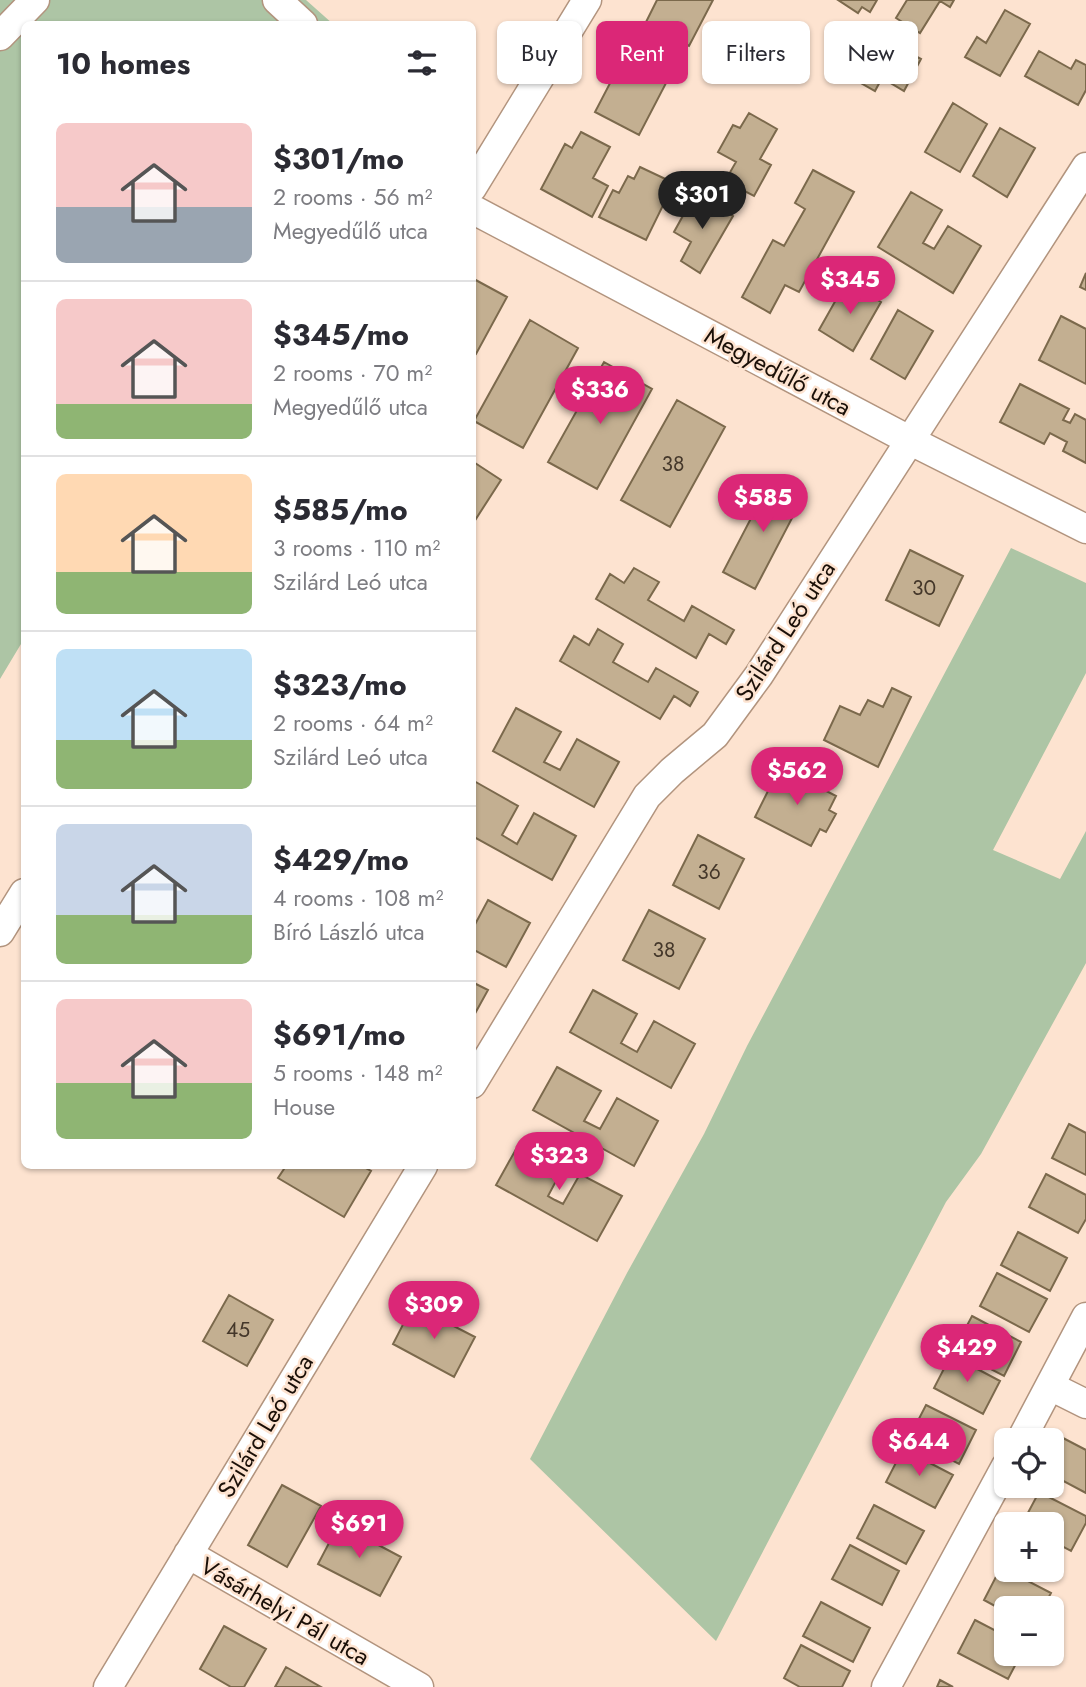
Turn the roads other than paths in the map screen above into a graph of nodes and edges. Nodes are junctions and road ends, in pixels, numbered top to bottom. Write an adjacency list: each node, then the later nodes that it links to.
1 (35, 0): 5 (street)
2 (278, 0): 4 (street)
3 (587, 0): 7 (street)
4 (300, 21)
5 (0, 36)
6 (1086, 167): 9 (street, Szilárd Leó utca)
7 (476, 181)
8 (476, 211): 9 (street, Megyedűlő utca)
9 (911, 441): 10 (street, Megyedűlő utca); 13 (street, Szilárd Leó utca)
10 (1086, 529)
11 (21, 898): 12 (street)
12 (0, 932)
13 (476, 1077)
14 (421, 1169): 20 (street, Szilárd Leó utca)
15 (1086, 1317): 16 (street)
16 (1050, 1386): 17 (street); 18 (street)
17 (1086, 1404)
18 (1027, 1428)
19 (994, 1488): 24 (street)
20 (188, 1554): 21 (street, Vásárhelyi Pál utca); 22 (street, Szilárd Leó utca)
21 (380, 1678): 23 (street, Vásárhelyi Pál utca)
22 (108, 1687)
23 (419, 1687)
24 (886, 1687)

